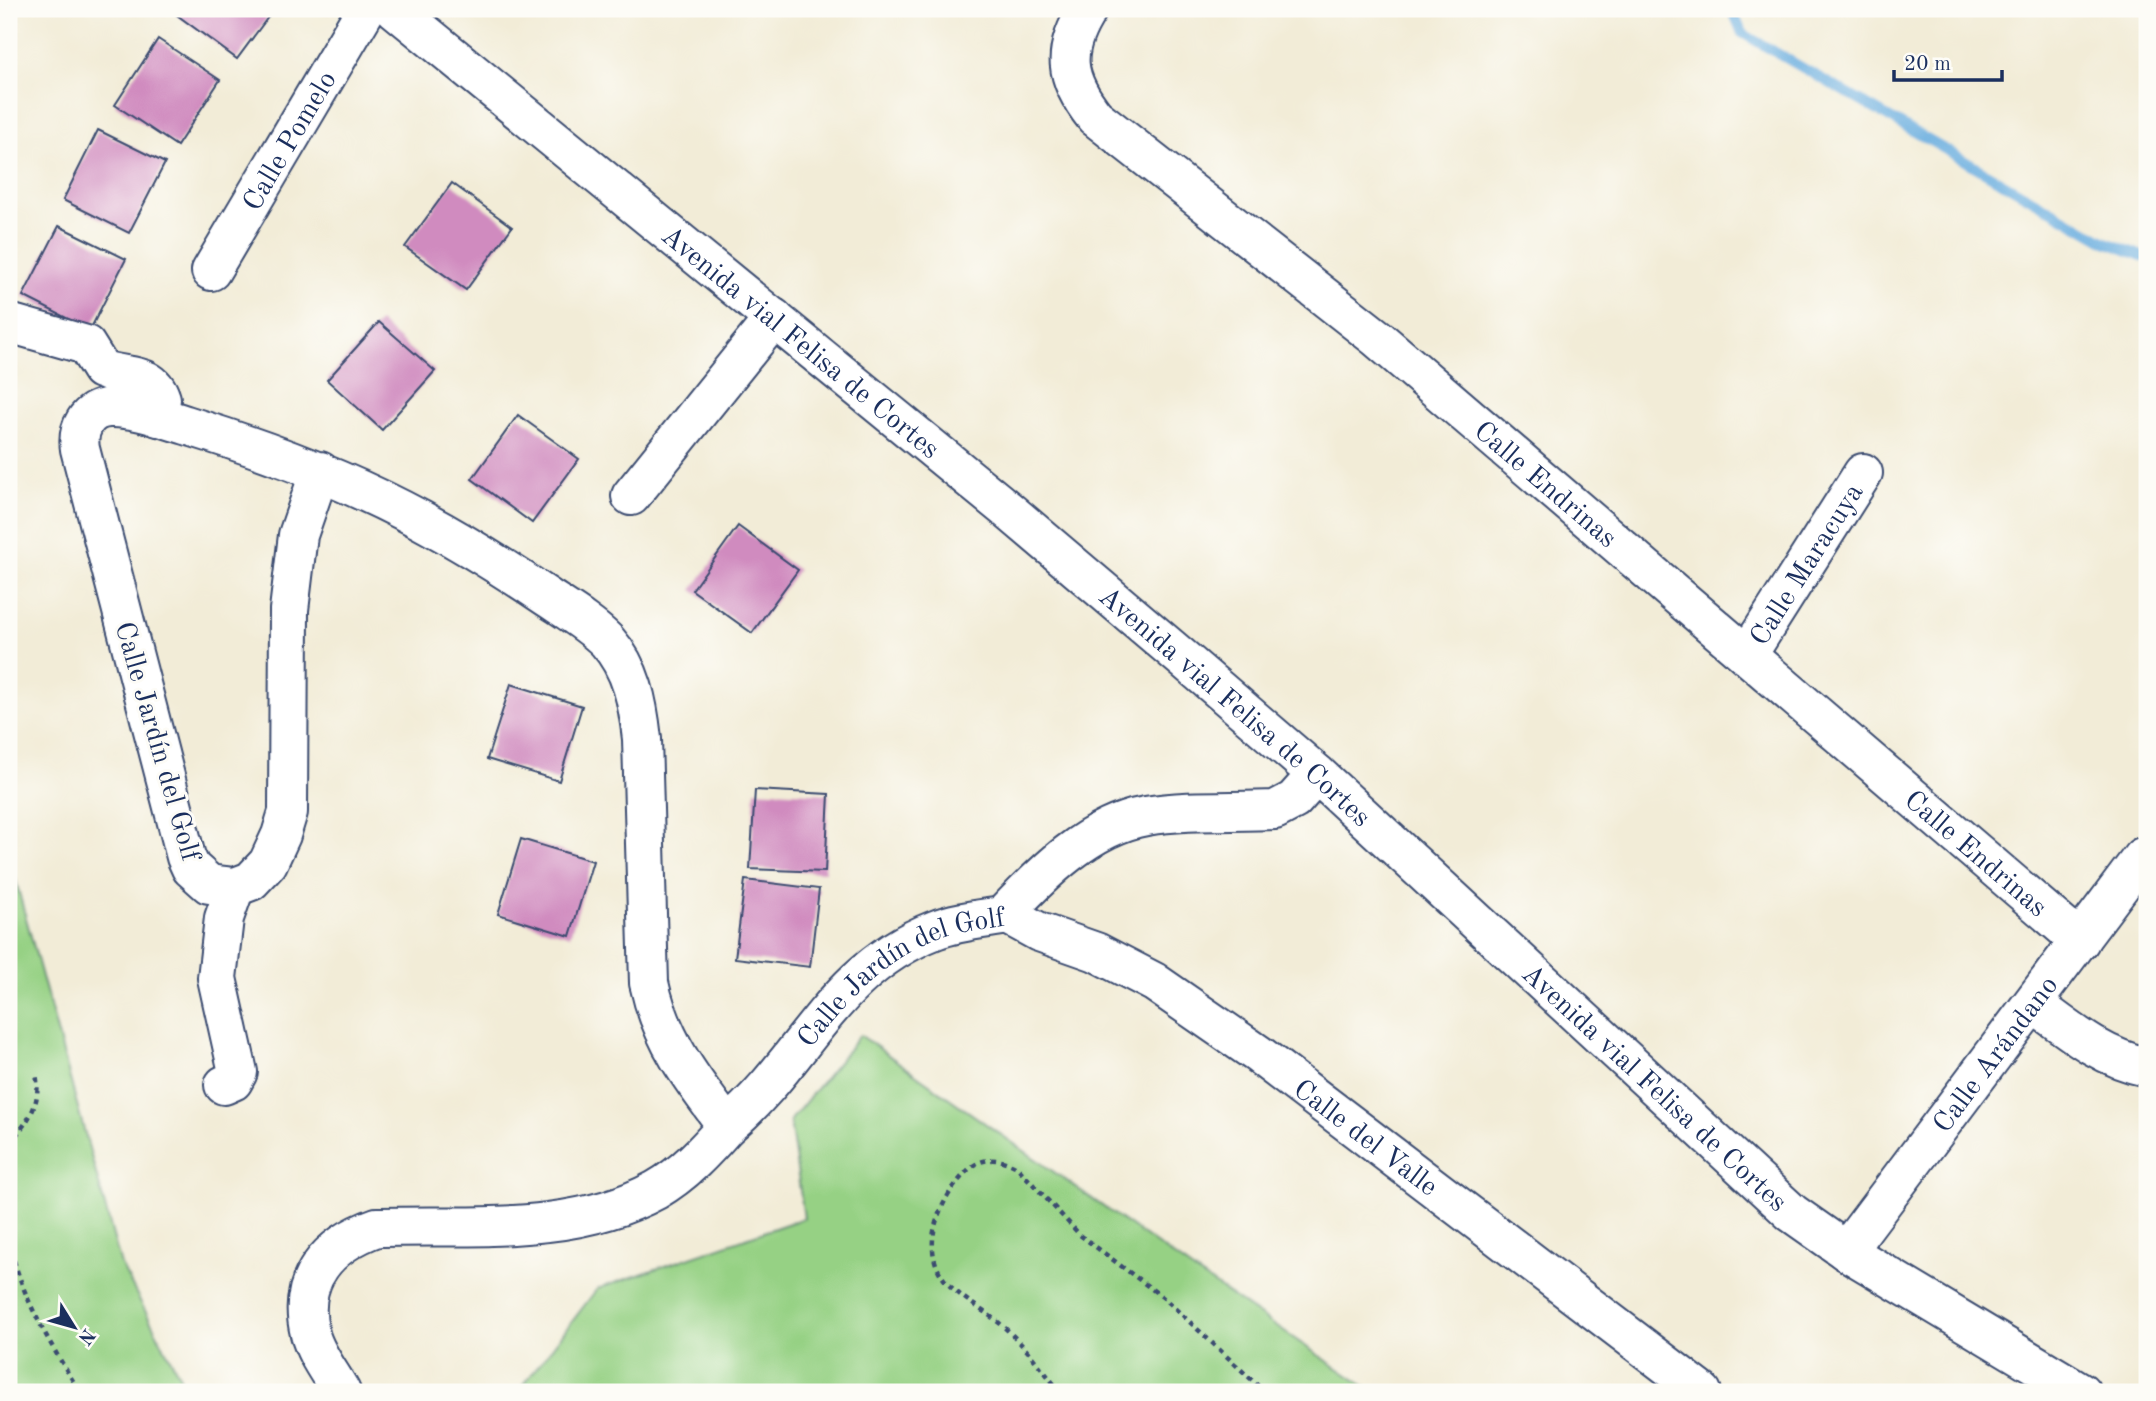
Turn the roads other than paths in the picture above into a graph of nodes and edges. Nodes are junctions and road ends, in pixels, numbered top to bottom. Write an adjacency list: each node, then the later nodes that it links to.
1 (366, 9): 4 (street, Calle Pomelo)
2 (395, 9): 5 (street, Avenida vial Felisa de Cortes)
3 (1088, 9): 11 (street, Calle Endrinas)
4 (211, 271)
5 (774, 318): 10 (street); 12 (street, Avenida vial Felisa de Cortes)
6 (9, 323): 7 (street)
7 (158, 416): 8 (street, Calle Jardín del Golf); 14 (street, Calle Jardín del Golf)
8 (320, 471): 14 (street, Calle Jardín del Golf); 20 (street, Calle Jardín del Golf)
9 (1863, 473): 11 (street, Calle Maracuya)
10 (631, 496)
11 (1748, 654): 16 (street, Calle Endrinas)
12 (1317, 774): 15 (street, Calle Jardín del Golf); 21 (street, Avenida vial Felisa de Cortes)
13 (2142, 857): 16 (street, Calle Arándano)
14 (235, 887): 19 (street)
15 (1008, 915): 20 (street, Calle Jardín del Golf); 23 (street, Calle del Valle)
16 (2080, 941): 17 (street, Calle Arándano)
17 (2034, 1004): 18 (street); 21 (street, Calle Arándano)
18 (2147, 1067)
19 (223, 1085)
20 (727, 1126): 22 (street, Calle Jardín del Golf)
21 (1846, 1251): 24 (street, Avenida vial Felisa de Cortes)
22 (341, 1392)
23 (1702, 1392)
24 (2081, 1392)

